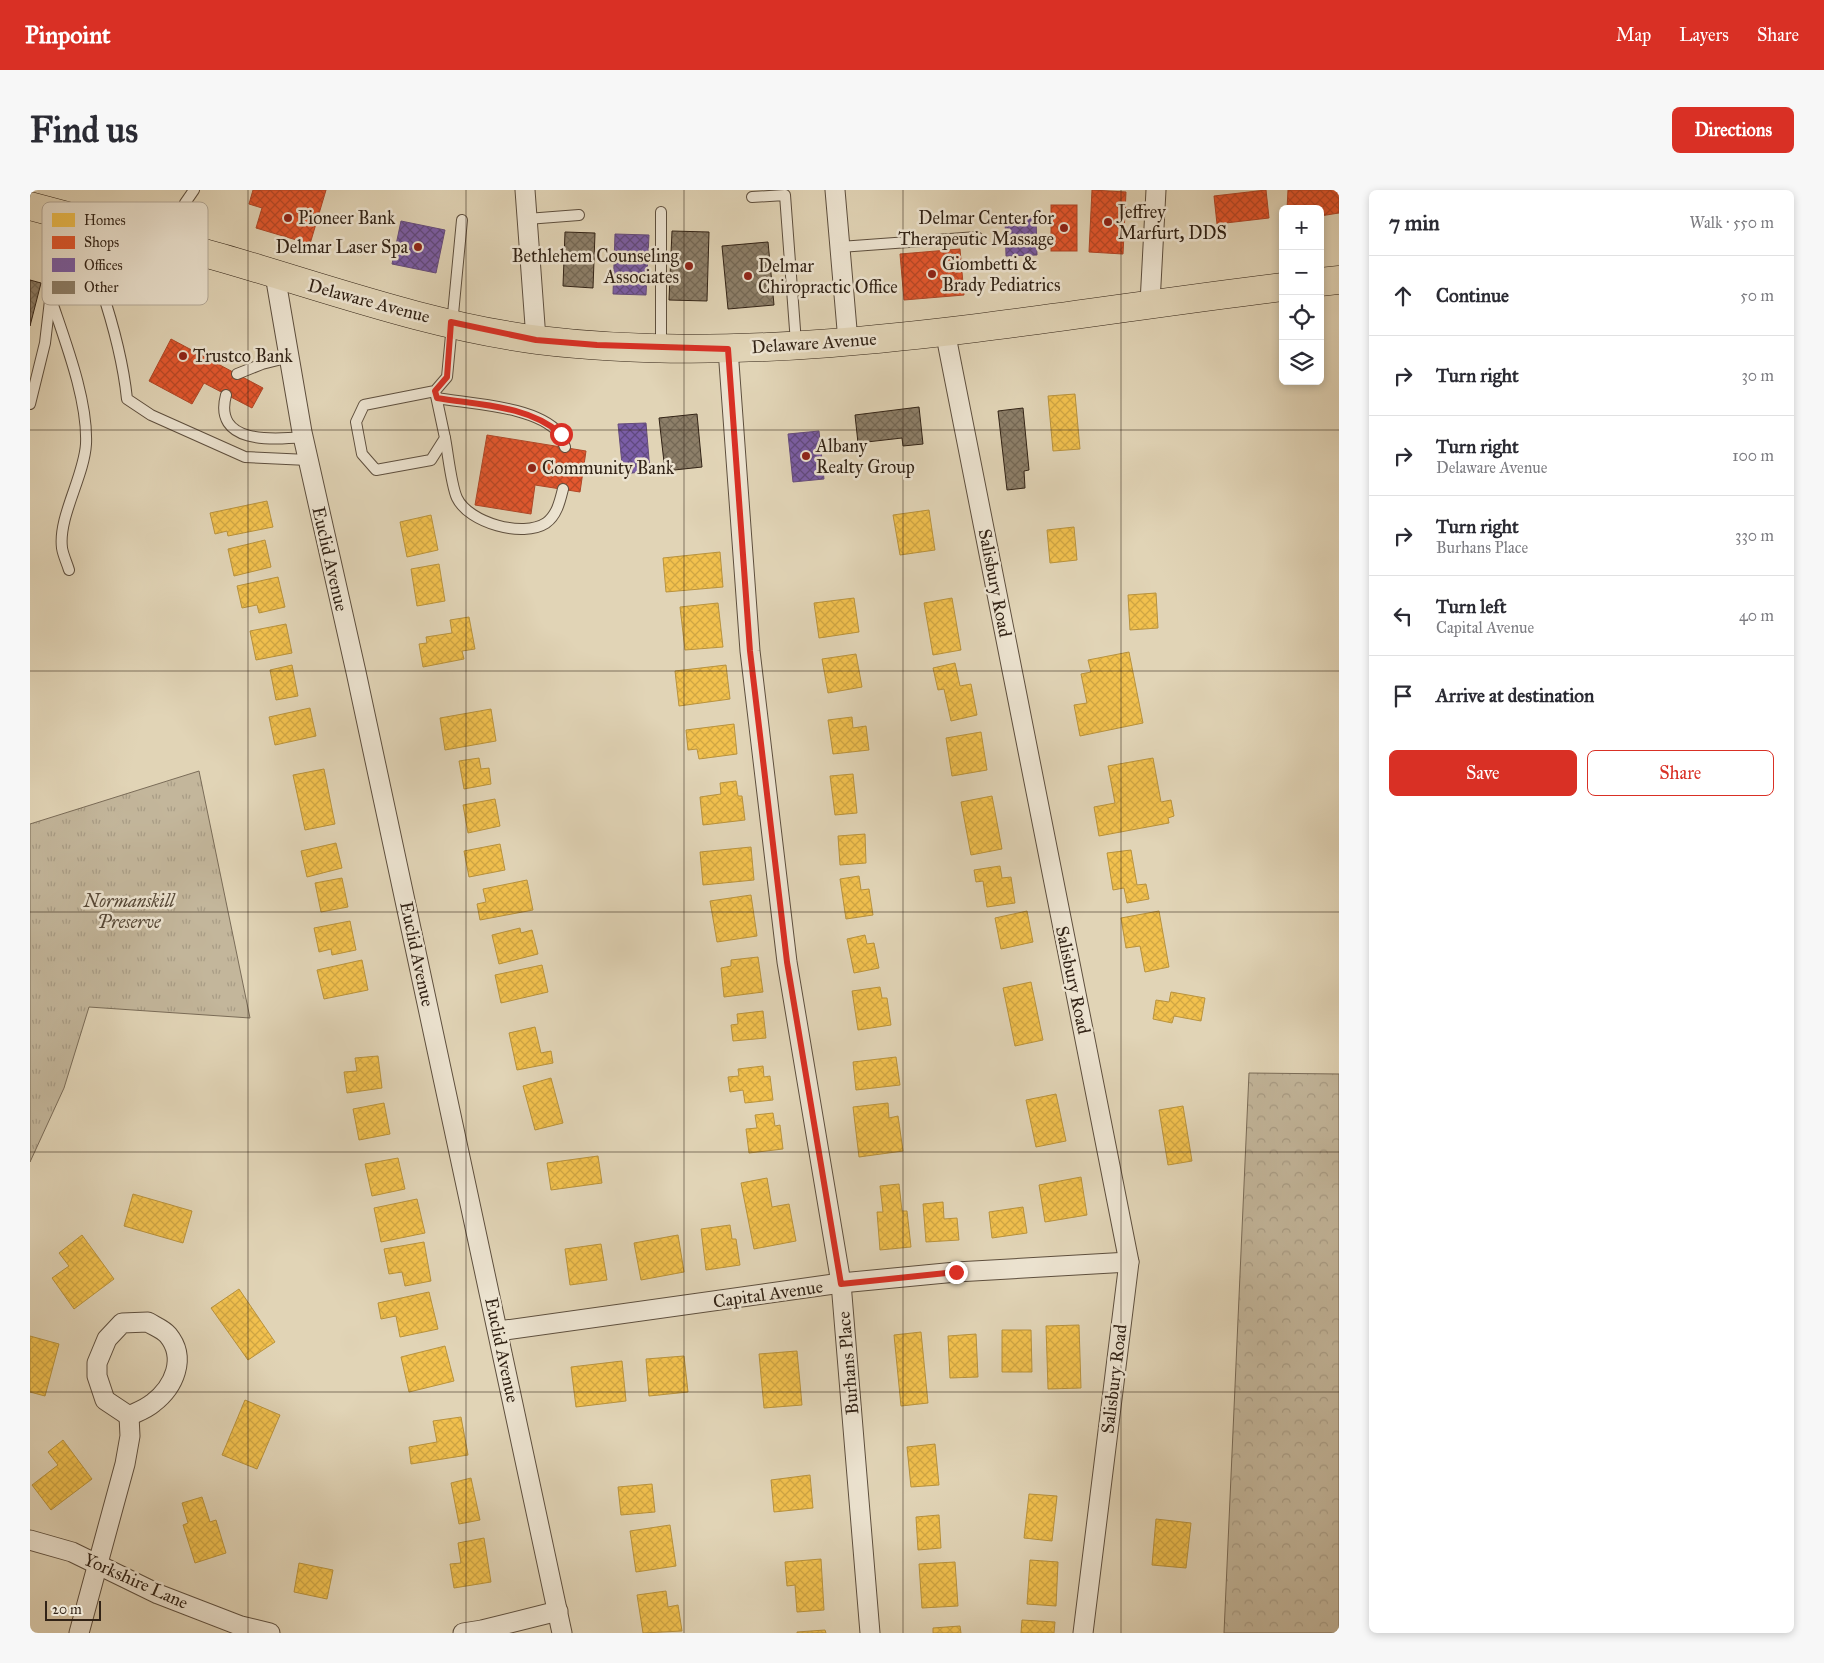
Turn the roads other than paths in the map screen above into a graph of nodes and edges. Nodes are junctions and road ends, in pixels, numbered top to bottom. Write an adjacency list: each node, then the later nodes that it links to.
1 (194, 190): 6 (lane)
2 (525, 190): 9 (street)
3 (835, 190): 12 (street)
4 (1156, 190): 18 (street)
5 (752, 197): 26 (lane)
6 (186, 202)
7 (661, 212): 27 (lane)
8 (579, 215): 9 (lane)
9 (527, 219): 24 (street)
10 (462, 220): 22 (lane)
11 (977, 237): 12 (lane)
12 (840, 247): 25 (street)
13 (208, 255): 14 (main road, Delaware Avenue)
14 (275, 275): 22 (main road, Delaware Avenue); 29 (street, Euclid Avenue)
15 (1339, 280): 16 (main road)
16 (1324, 282)
17 (1279, 287): 18 (main road, Delaware Avenue)
18 (1150, 303): 23 (main road, Delaware Avenue)
19 (50, 305): 33 (lane)
20 (53, 305): 39 (lane)
21 (107, 305): 37 (lane)
22 (451, 322): 24 (main road, Delaware Avenue); 32 (lane)
23 (945, 331): 25 (main road, Delaware Avenue); 40 (street, Salisbury Road)
24 (536, 340): 27 (main road, Delaware Avenue)
25 (848, 341): 26 (main road, Delaware Avenue)
26 (796, 344): 28 (main road, Delaware Avenue)
27 (661, 347): 28 (main road, Delaware Avenue)
28 (728, 349): 41 (street, Burhans Place)
29 (290, 357): 30 (lane); 34 (street, Euclid Avenue)
30 (238, 374)
31 (226, 394): 34 (lane)
32 (436, 394): 35 (lane); 35 (lane); 36 (lane)
33 (30, 404)
34 (303, 437): 37 (street, Euclid Avenue)
35 (445, 438): 38 (lane)
36 (565, 447)
37 (308, 460): 42 (street, Euclid Avenue)
38 (562, 489)
39 (69, 570)
40 (1129, 1262): 41 (street, Capital Avenue); 52 (street, Salisbury Road)
41 (841, 1284): 42 (street, Capital Avenue); 51 (street, Burhans Place)
42 (499, 1331): 46 (street, Euclid Avenue)
43 (129, 1416): 43 (street); 45 (street)
44 (30, 1540): 45 (street, Yorkshire Lane)
45 (98, 1566): 47 (street); 48 (street, Yorkshire Lane)
46 (558, 1611): 49 (street); 50 (street, Euclid Avenue)
47 (79, 1633)
48 (270, 1633)
49 (462, 1633)
50 (562, 1633)
51 (870, 1633)
52 (1083, 1633)

